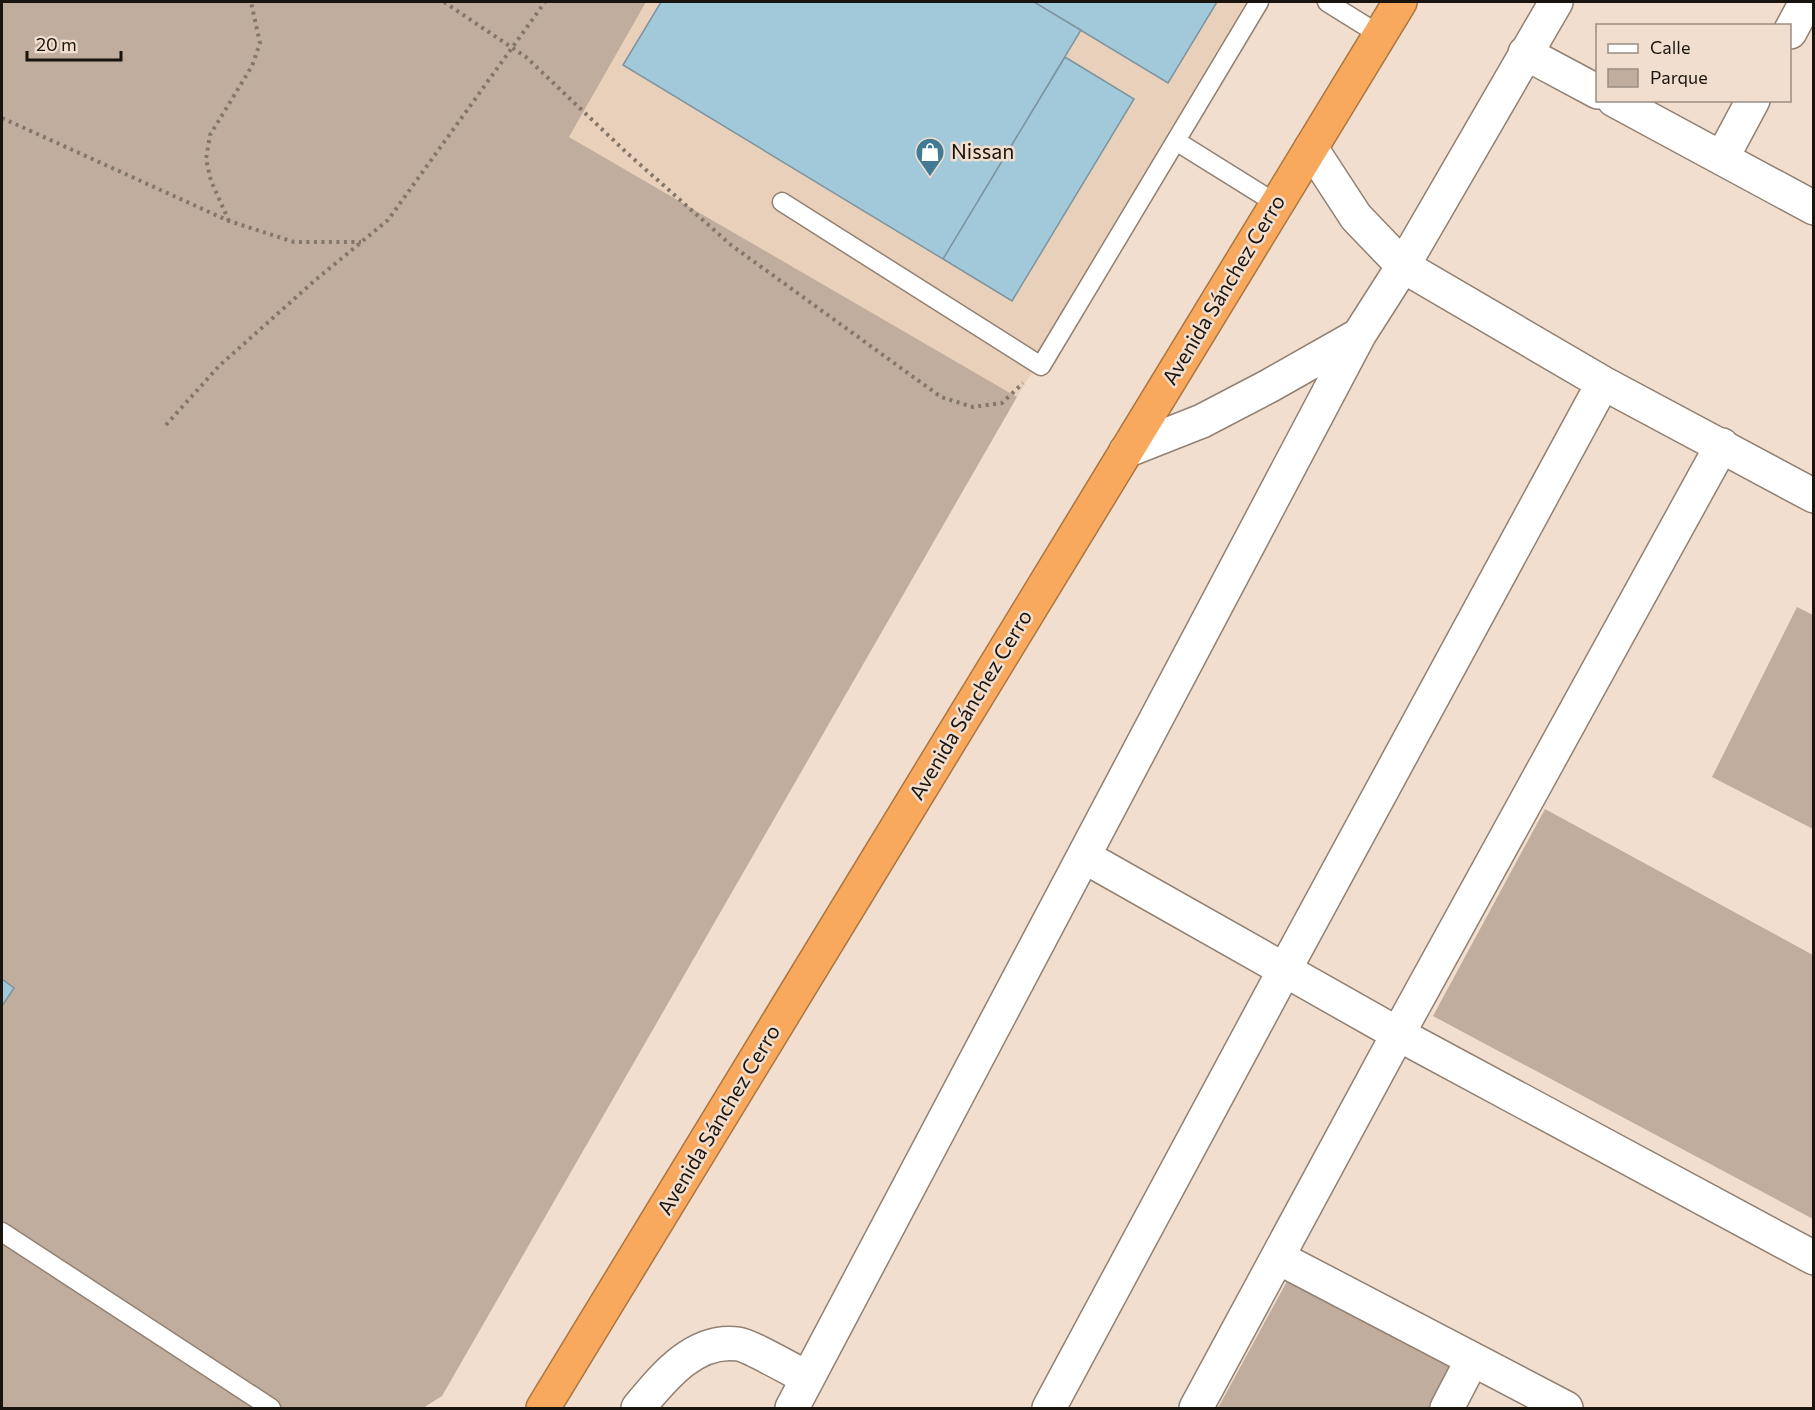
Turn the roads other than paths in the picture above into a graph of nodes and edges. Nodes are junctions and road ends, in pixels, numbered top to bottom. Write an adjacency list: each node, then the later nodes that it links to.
1 (1259, 2): 12 (lane)
2 (1327, 2): 7 (lane)
3 (1400, 2): 7 (highway, Avenida Sánchez Cerro)
4 (1556, 2): 8 (street)
5 (1806, 2): 6 (street)
6 (1791, 30)
7 (1380, 35): 13 (highway, Avenida Sánchez Cerro)
8 (1525, 53): 9 (street); 18 (street)
9 (1596, 91)
10 (1618, 102): 14 (street)
11 (1752, 102): 14 (street)
12 (1176, 141): 15 (lane); 16 (lane)
13 (1311, 148): 16 (highway, Avenida Sánchez Cerro); 18 (street)
14 (1722, 158): 17 (street)
15 (782, 202)
16 (1277, 204): 22 (highway, Avenida Sánchez Cerro)
17 (1814, 208)
18 (1403, 266): 19 (street); 20 (street)
19 (1359, 335): 22 (street); 24 (street)
20 (1604, 383): 21 (street); 25 (street)
21 (1722, 446): 23 (street); 26 (street)
22 (1126, 451): 33 (highway, Avenida Sánchez Cerro)
23 (1814, 496)
24 (1085, 857): 25 (street); 31 (street)
25 (1285, 969): 26 (street); 36 (street)
26 (1398, 1034): 28 (street); 29 (street)
27 (2, 1232): 32 (lane)
28 (1278, 1258): 30 (street); 37 (street)
29 (1814, 1258)
30 (1472, 1359): 38 (street); 39 (street)
31 (808, 1378): 34 (street); 35 (street)
32 (271, 1408)
33 (543, 1408)
34 (638, 1408)
35 (792, 1408)
36 (1049, 1408)
37 (1196, 1408)
38 (1447, 1408)
39 (1566, 1408)

